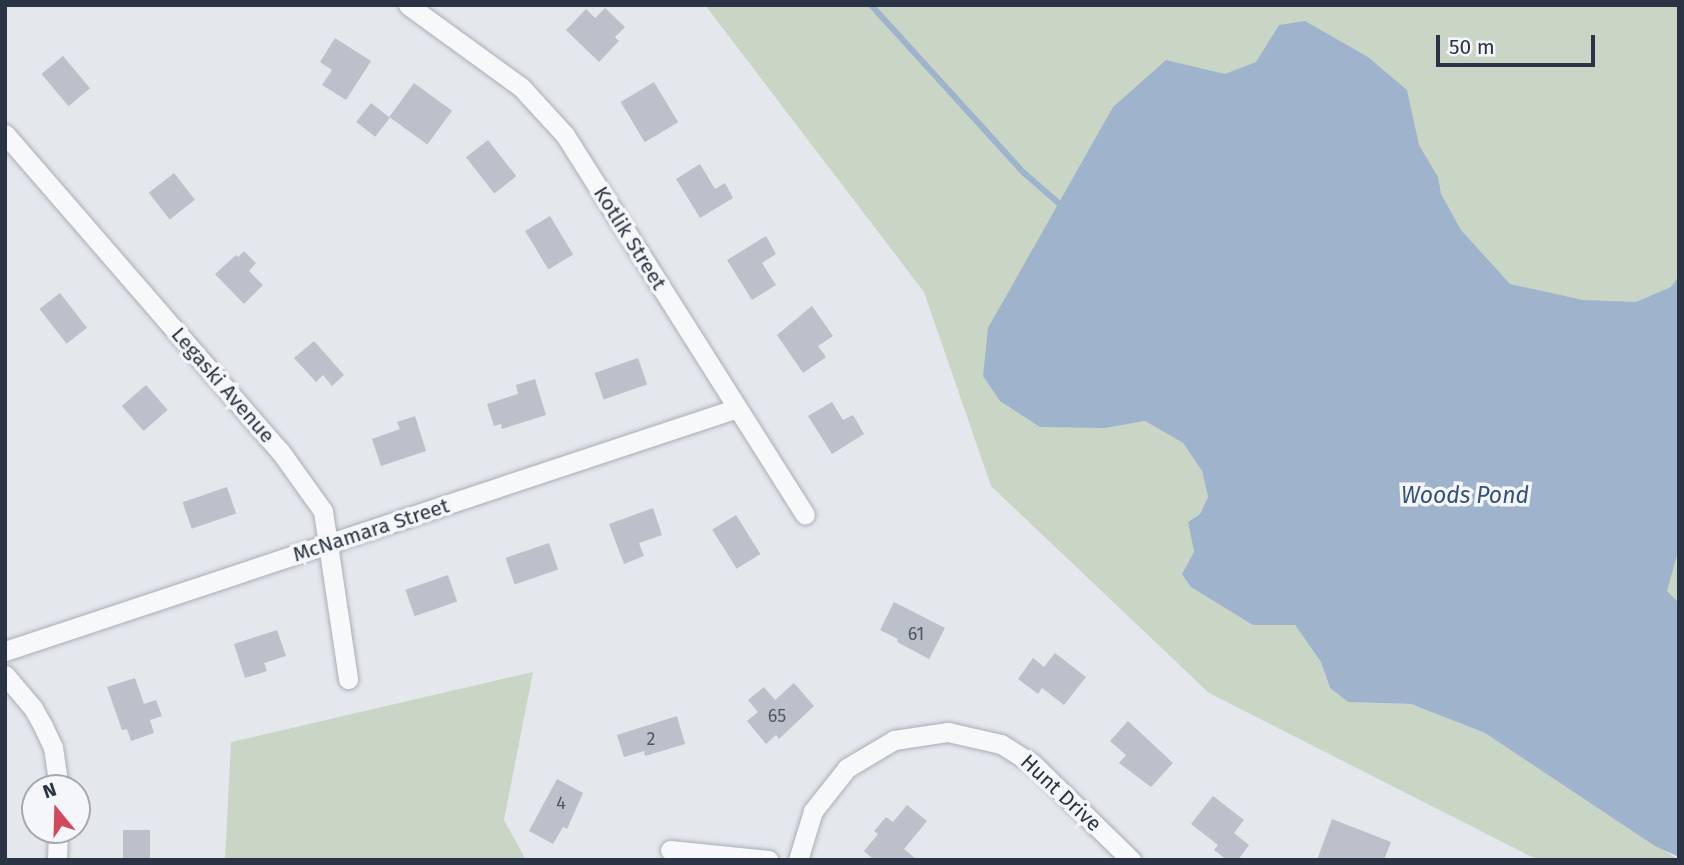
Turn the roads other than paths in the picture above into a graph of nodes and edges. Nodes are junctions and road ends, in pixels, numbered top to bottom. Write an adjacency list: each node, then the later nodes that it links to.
1 (408, 5): 3 (street, Kotlik Street)
2 (5, 134): 5 (street, Legaski Avenue)
3 (737, 408): 4 (street, Kotlik Street); 5 (street, McNamara Street)
4 (805, 514)
5 (329, 544): 6 (street, McNamara Street); 8 (street, Legaski Avenue)
6 (5, 651)
7 (5, 676): 9 (street)
8 (348, 679)
9 (57, 774)
10 (670, 850): 11 (street)
11 (768, 860)
12 (798, 860): 13 (street, Hunt Drive)
13 (1131, 860)

